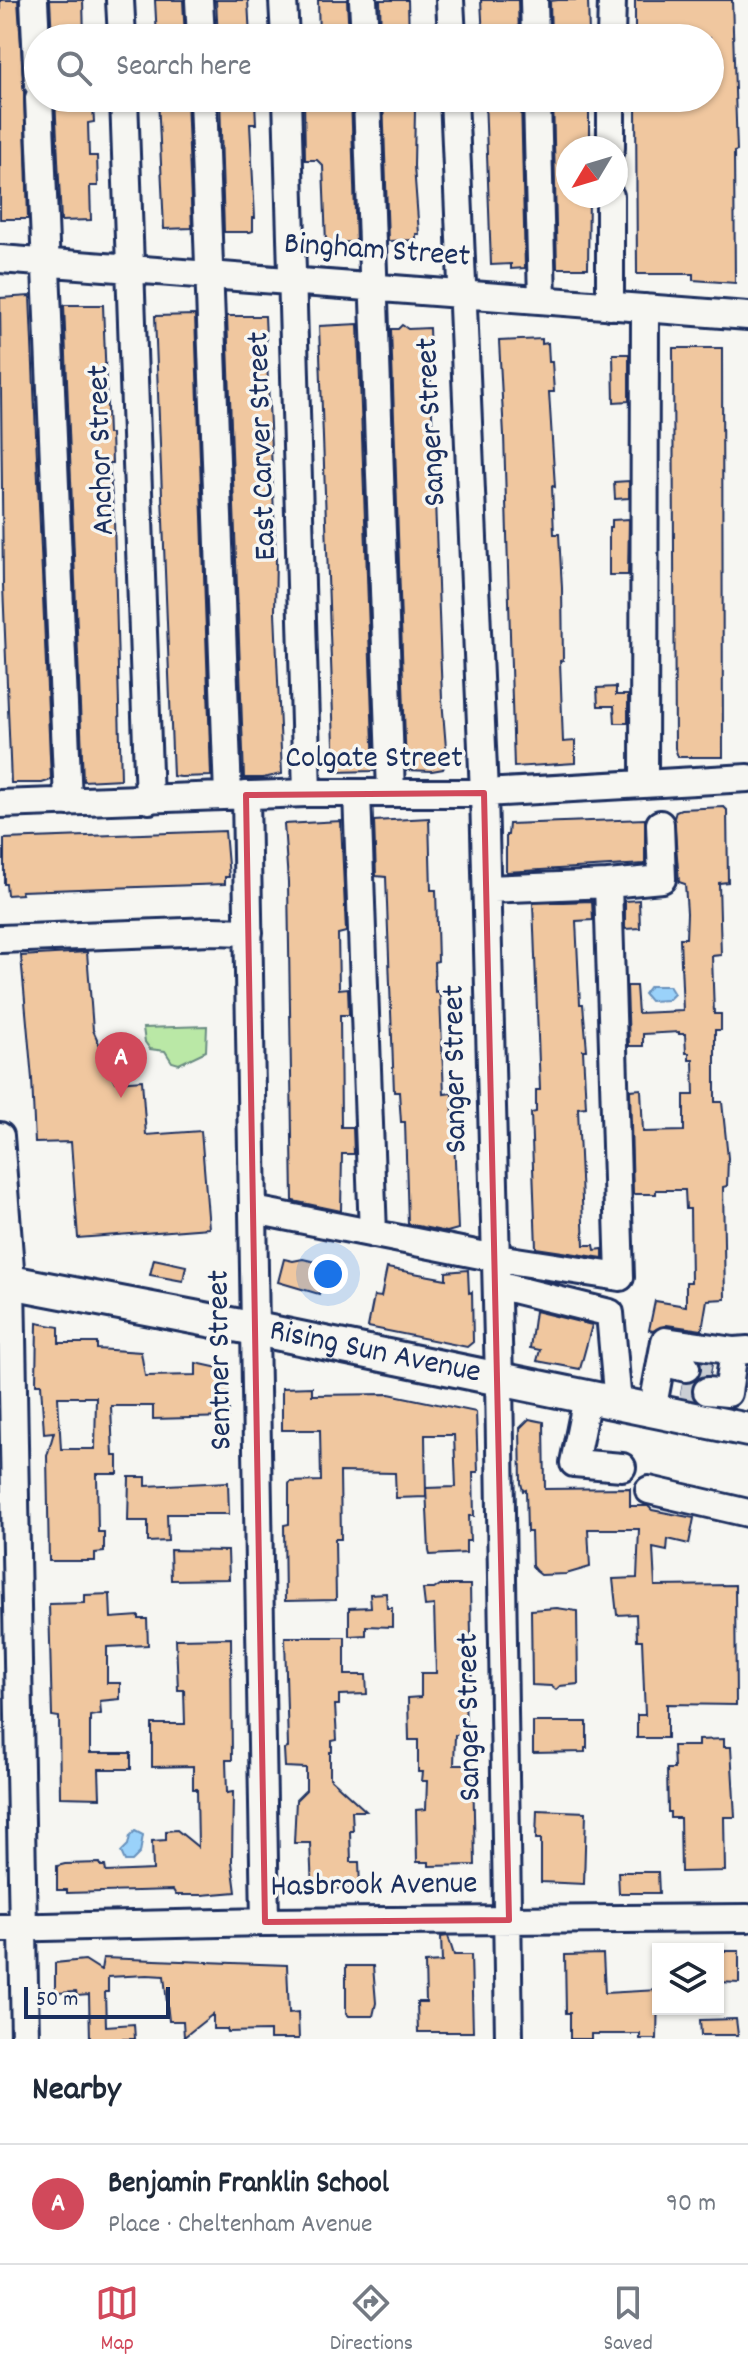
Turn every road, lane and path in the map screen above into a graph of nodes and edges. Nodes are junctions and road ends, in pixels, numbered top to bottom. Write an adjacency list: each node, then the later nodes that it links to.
1 (34, 0): 9 (street)
2 (120, 0): 10 (street)
3 (199, 0): 11 (street)
4 (283, 0): 12 (street)
5 (363, 0): 13 (street)
6 (450, 0): 14 (street)
7 (534, 0): 15 (street)
8 (612, 0): 16 (street)
9 (35, 24)
10 (121, 24)
11 (200, 24)
12 (284, 24)
13 (364, 24)
14 (451, 24)
15 (535, 24)
16 (611, 24)
17 (40, 112): 28 (street)
18 (125, 112): 29 (street, Anchor Street)
19 (204, 112): 30 (street, Sentner Street)
20 (287, 112): 31 (street, East Carver Street)
21 (368, 112): 32 (street)
22 (455, 112): 33 (street, Sanger Street)
23 (537, 112): 34 (street)
24 (611, 112): 25 (street)
25 (611, 136)
26 (610, 208): 35 (street)
27 (0, 259): 28 (street, Bingham Street)
28 (46, 263): 29 (street, Bingham Street); 46 (street)
29 (131, 268): 30 (street, Bingham Street); 45 (street, Anchor Street)
30 (210, 274): 31 (street, Bingham Street); 44 (street, Sentner Street)
31 (293, 280): 32 (street, Bingham Street); 40 (street, East Carver Street)
32 (374, 286): 33 (street, Bingham Street); 42 (street)
33 (462, 292): 34 (street, Bingham Street); 43 (street, Sanger Street)
34 (542, 300): 35 (street, Bingham Street)
35 (610, 306): 36 (street, Bingham Street)
36 (645, 308): 37 (street, Bingham Street); 39 (street)
37 (748, 316)
38 (748, 778): 39 (street, Colgate Street)
39 (644, 784): 43 (street, Colgate Street)
40 (307, 793): 41 (street, Colgate Street); 44 (street, Colgate Street)
41 (357, 793): 42 (street, Colgate Street); 56 (street)
42 (391, 793): 43 (street, Colgate Street)
43 (484, 793): 50 (street, Sanger Street)
44 (237, 796): 45 (street, Colgate Street); 51 (street, Sentner Street)
45 (149, 800): 46 (street, Colgate Street)
46 (68, 802): 47 (street, Colgate Street)
47 (0, 804)
48 (660, 824): 49 (street)
49 (608, 884): 50 (street); 57 (street)
50 (487, 889): 57 (street, Sanger Street)
51 (249, 932): 52 (street); 55 (street, Sentner Street)
52 (0, 939)
53 (0, 1136): 54 (street)
54 (2, 1176): 58 (street)
55 (254, 1210): 56 (street); 60 (street, Sentner Street)
56 (373, 1234): 57 (street)
57 (496, 1258): 59 (street, Sanger Street)
58 (6, 1281): 60 (main road, Rising Sun Avenue); 61 (street)
59 (497, 1285): 62 (street, Sanger Street); 64 (street)
60 (256, 1329): 62 (main road, Rising Sun Avenue); 71 (street, Sentner Street)
61 (6, 1350): 65 (street)
62 (499, 1380): 64 (main road, Rising Sun Avenue); 70 (street, Sanger Street)
63 (704, 1384): 64 (main road, Rising Sun Avenue)
64 (602, 1401): 66 (street)
65 (7, 1433): 72 (street)
66 (622, 1467)
67 (649, 1490): 68 (street)
68 (748, 1513)
69 (748, 1918): 70 (street, Hasbrook Avenue)
70 (509, 1920): 71 (street, Hasbrook Avenue); 74 (street, Sanger Street)
71 (265, 1922): 72 (street, Hasbrook Avenue)
72 (12, 1928): 73 (street)
73 (25, 2039)
74 (509, 2039)

